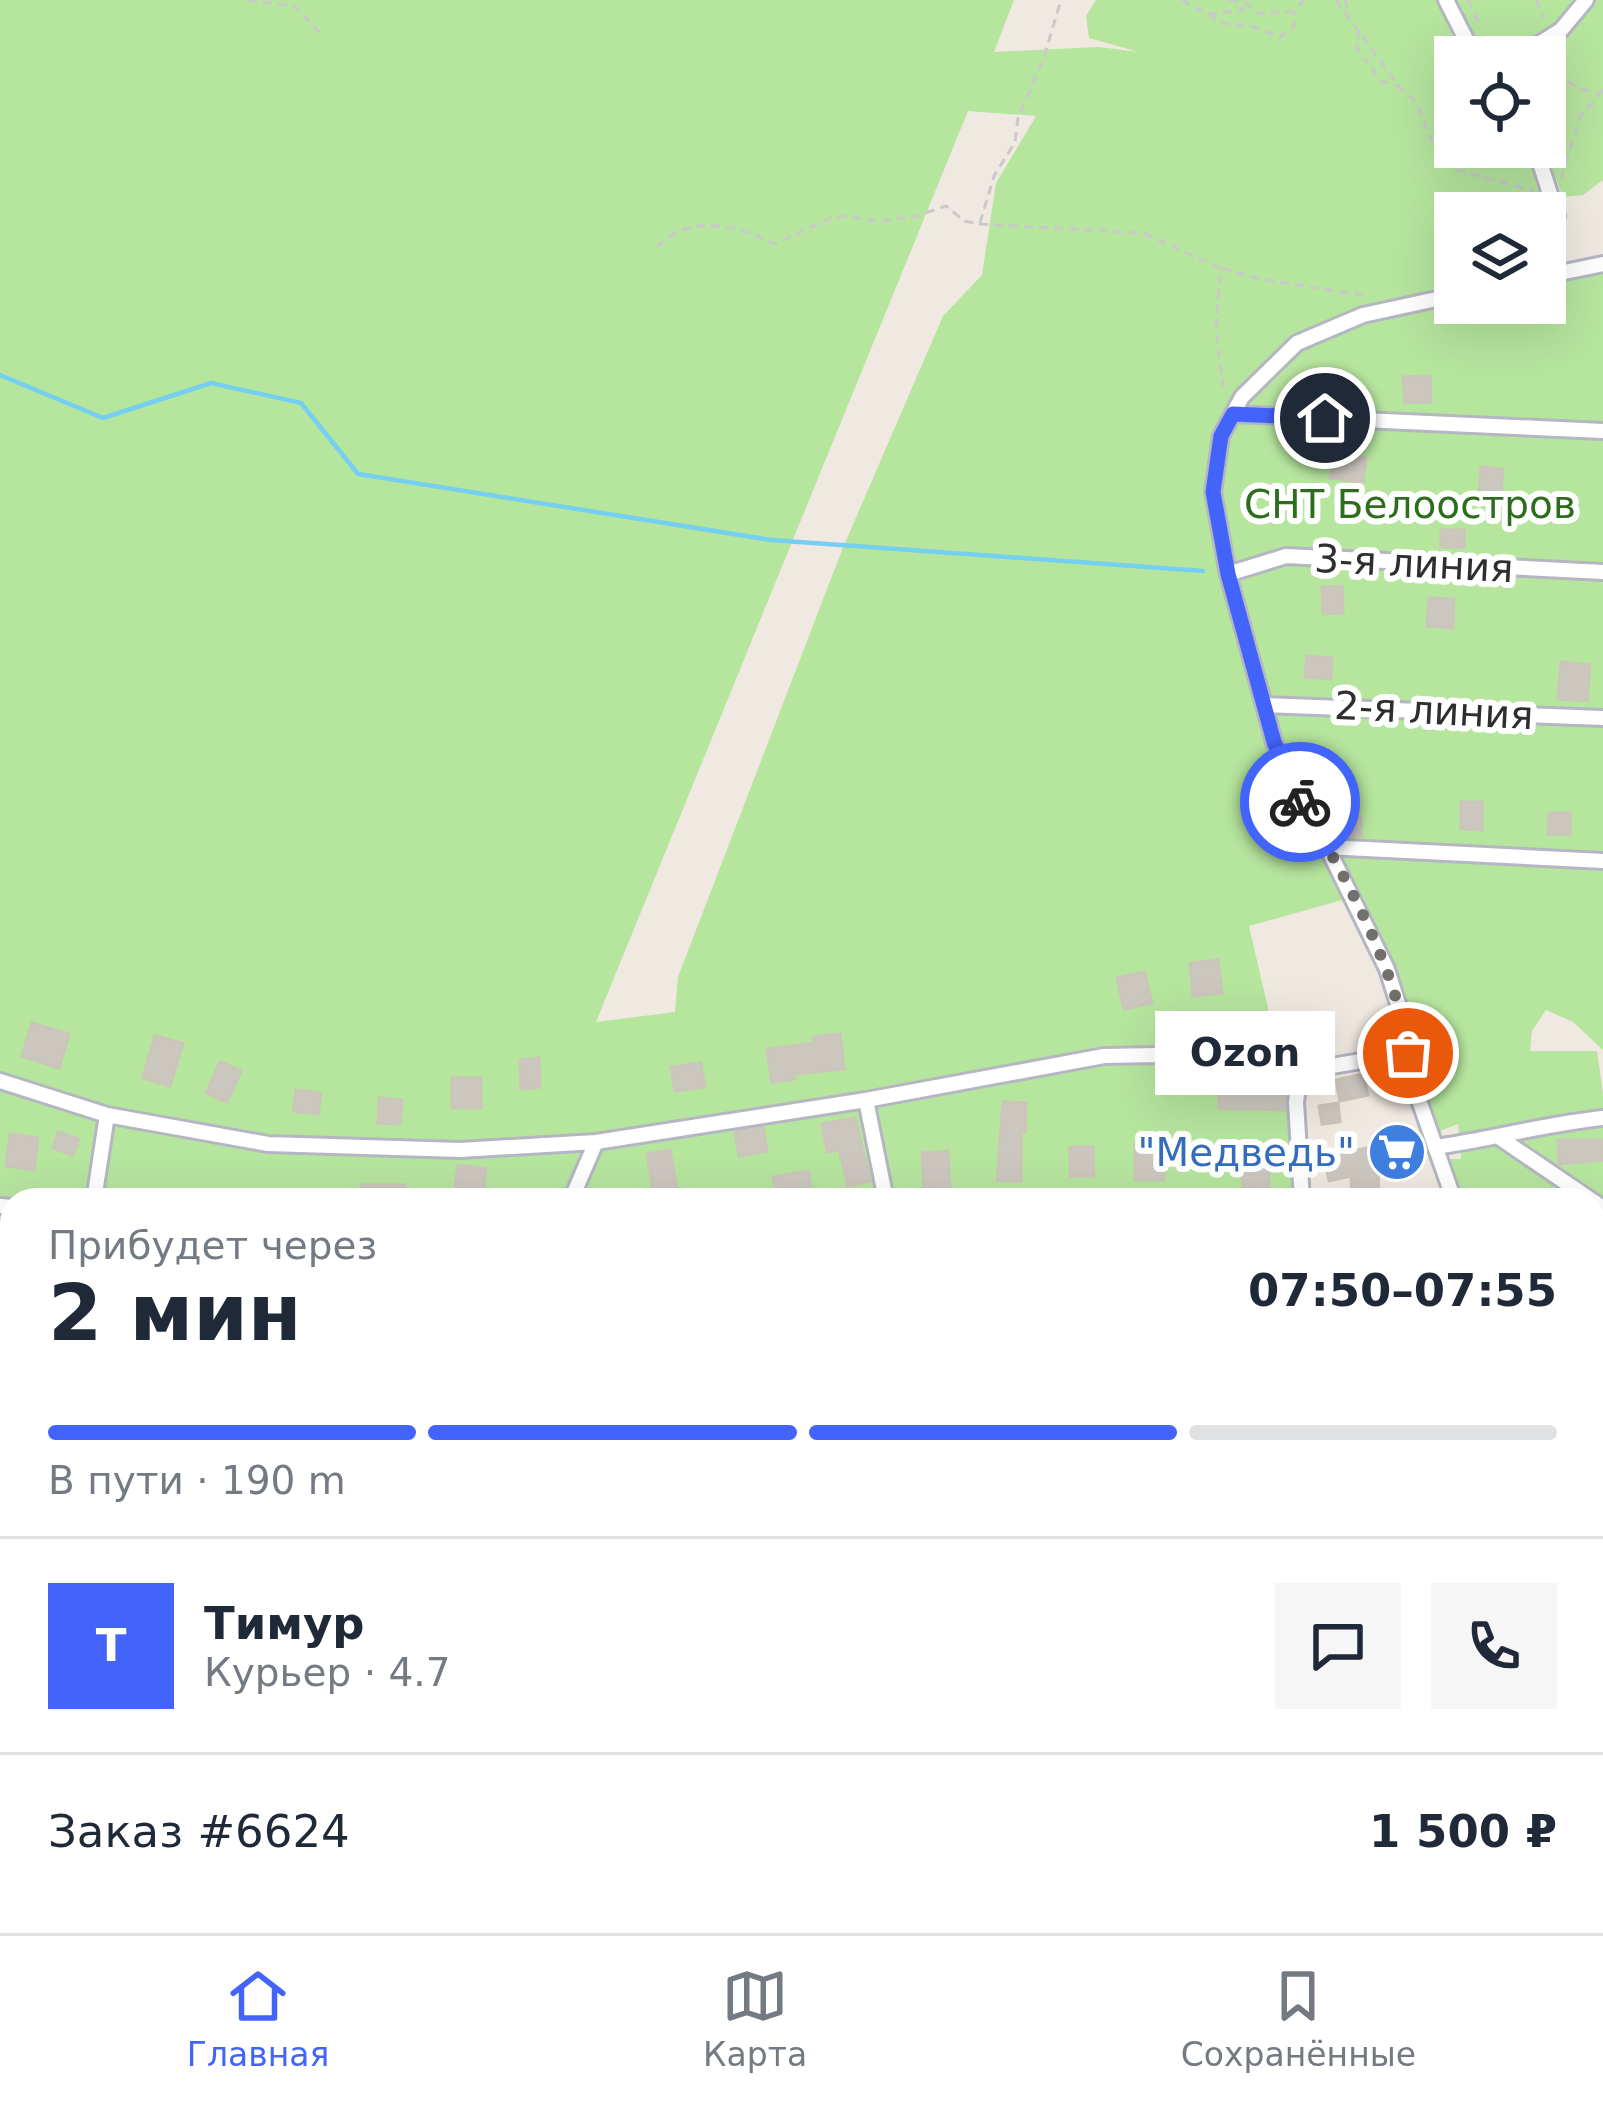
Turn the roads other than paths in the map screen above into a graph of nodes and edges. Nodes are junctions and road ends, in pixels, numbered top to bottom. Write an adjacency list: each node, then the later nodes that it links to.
1 (1445, 0): 3 (street)
2 (1586, 0): 4 (street)
3 (1464, 36)
4 (1551, 36)
5 (1603, 264): 6 (street)
6 (1566, 272)
7 (1434, 300): 8 (street)
8 (1233, 414): 9 (street); 11 (street)
9 (1603, 431)
10 (1603, 572): 11 (street, 3-я линия)
11 (1228, 574): 12 (street)
12 (1264, 705): 13 (street, 2-я линия); 14 (street)
13 (1603, 718)
14 (1326, 847): 15 (street); 16 (street)
15 (1603, 861)
16 (1408, 1053): 17 (street); 24 (street)
17 (1299, 1080): 19 (street); 28 (street)
18 (0, 1081): 20 (street)
19 (866, 1100): 23 (street); 27 (street)
20 (107, 1115): 23 (street); 25 (street)
21 (1603, 1118): 22 (street)
22 (1500, 1138): 24 (street); 30 (street)
23 (596, 1142): 26 (street)
24 (1435, 1147): 29 (street)
25 (96, 1188)
26 (576, 1188)
27 (884, 1188)
28 (1301, 1188)
29 (1450, 1188)
30 (1574, 1188)

